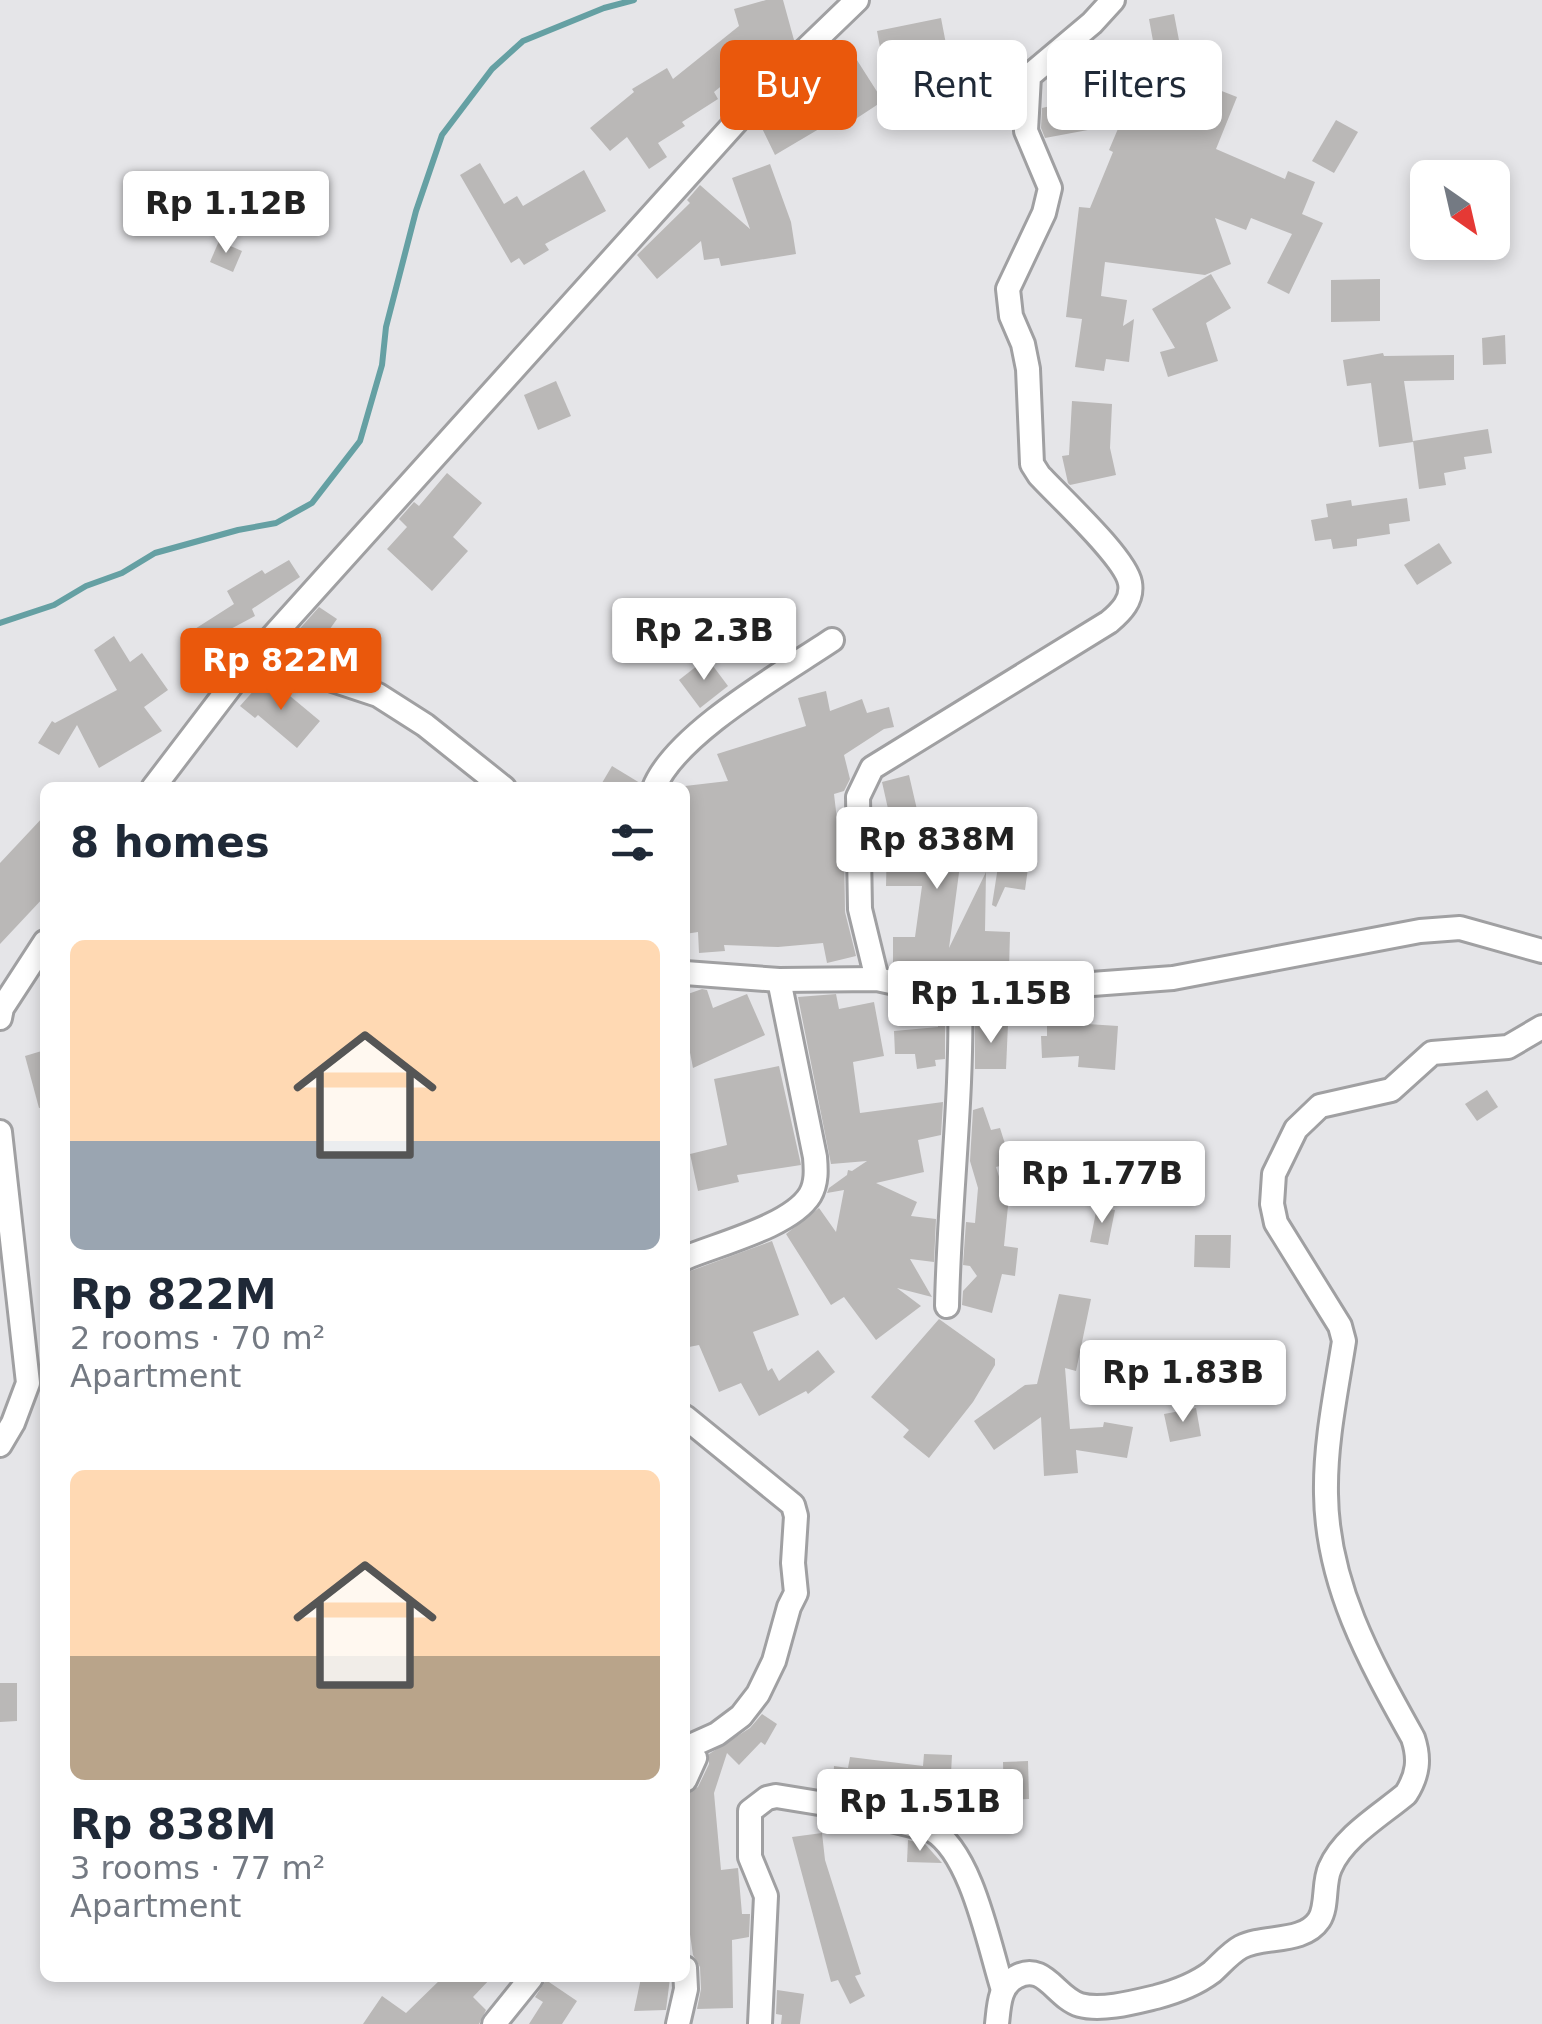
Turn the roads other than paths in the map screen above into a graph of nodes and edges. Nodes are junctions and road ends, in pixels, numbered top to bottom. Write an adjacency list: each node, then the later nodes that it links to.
1 (857, 0): 4 (street)
2 (1113, 0): 11 (street)
3 (832, 640): 7 (street)
4 (256, 655): 5 (street); 6 (street)
5 (158, 782)
6 (496, 782)
7 (657, 782)
8 (40, 950): 14 (street)
9 (1542, 951): 13 (street)
10 (690, 973): 12 (street)
11 (876, 979): 12 (street); 13 (street)
12 (779, 980): 17 (street)
13 (960, 990): 18 (street)
14 (0, 1018)
15 (1542, 1027): 25 (street)
16 (0, 1132): 19 (street)
17 (690, 1256)
18 (947, 1306)
19 (36, 1390): 21 (street)
20 (690, 1421): 22 (street)
21 (0, 1445)
22 (690, 1745)
23 (528, 1982): 26 (street)
24 (686, 1982): 27 (street)
25 (1003, 1990): 28 (street); 29 (street)
26 (494, 2024)
27 (678, 2024)
28 (760, 2024)
29 (998, 2024)

